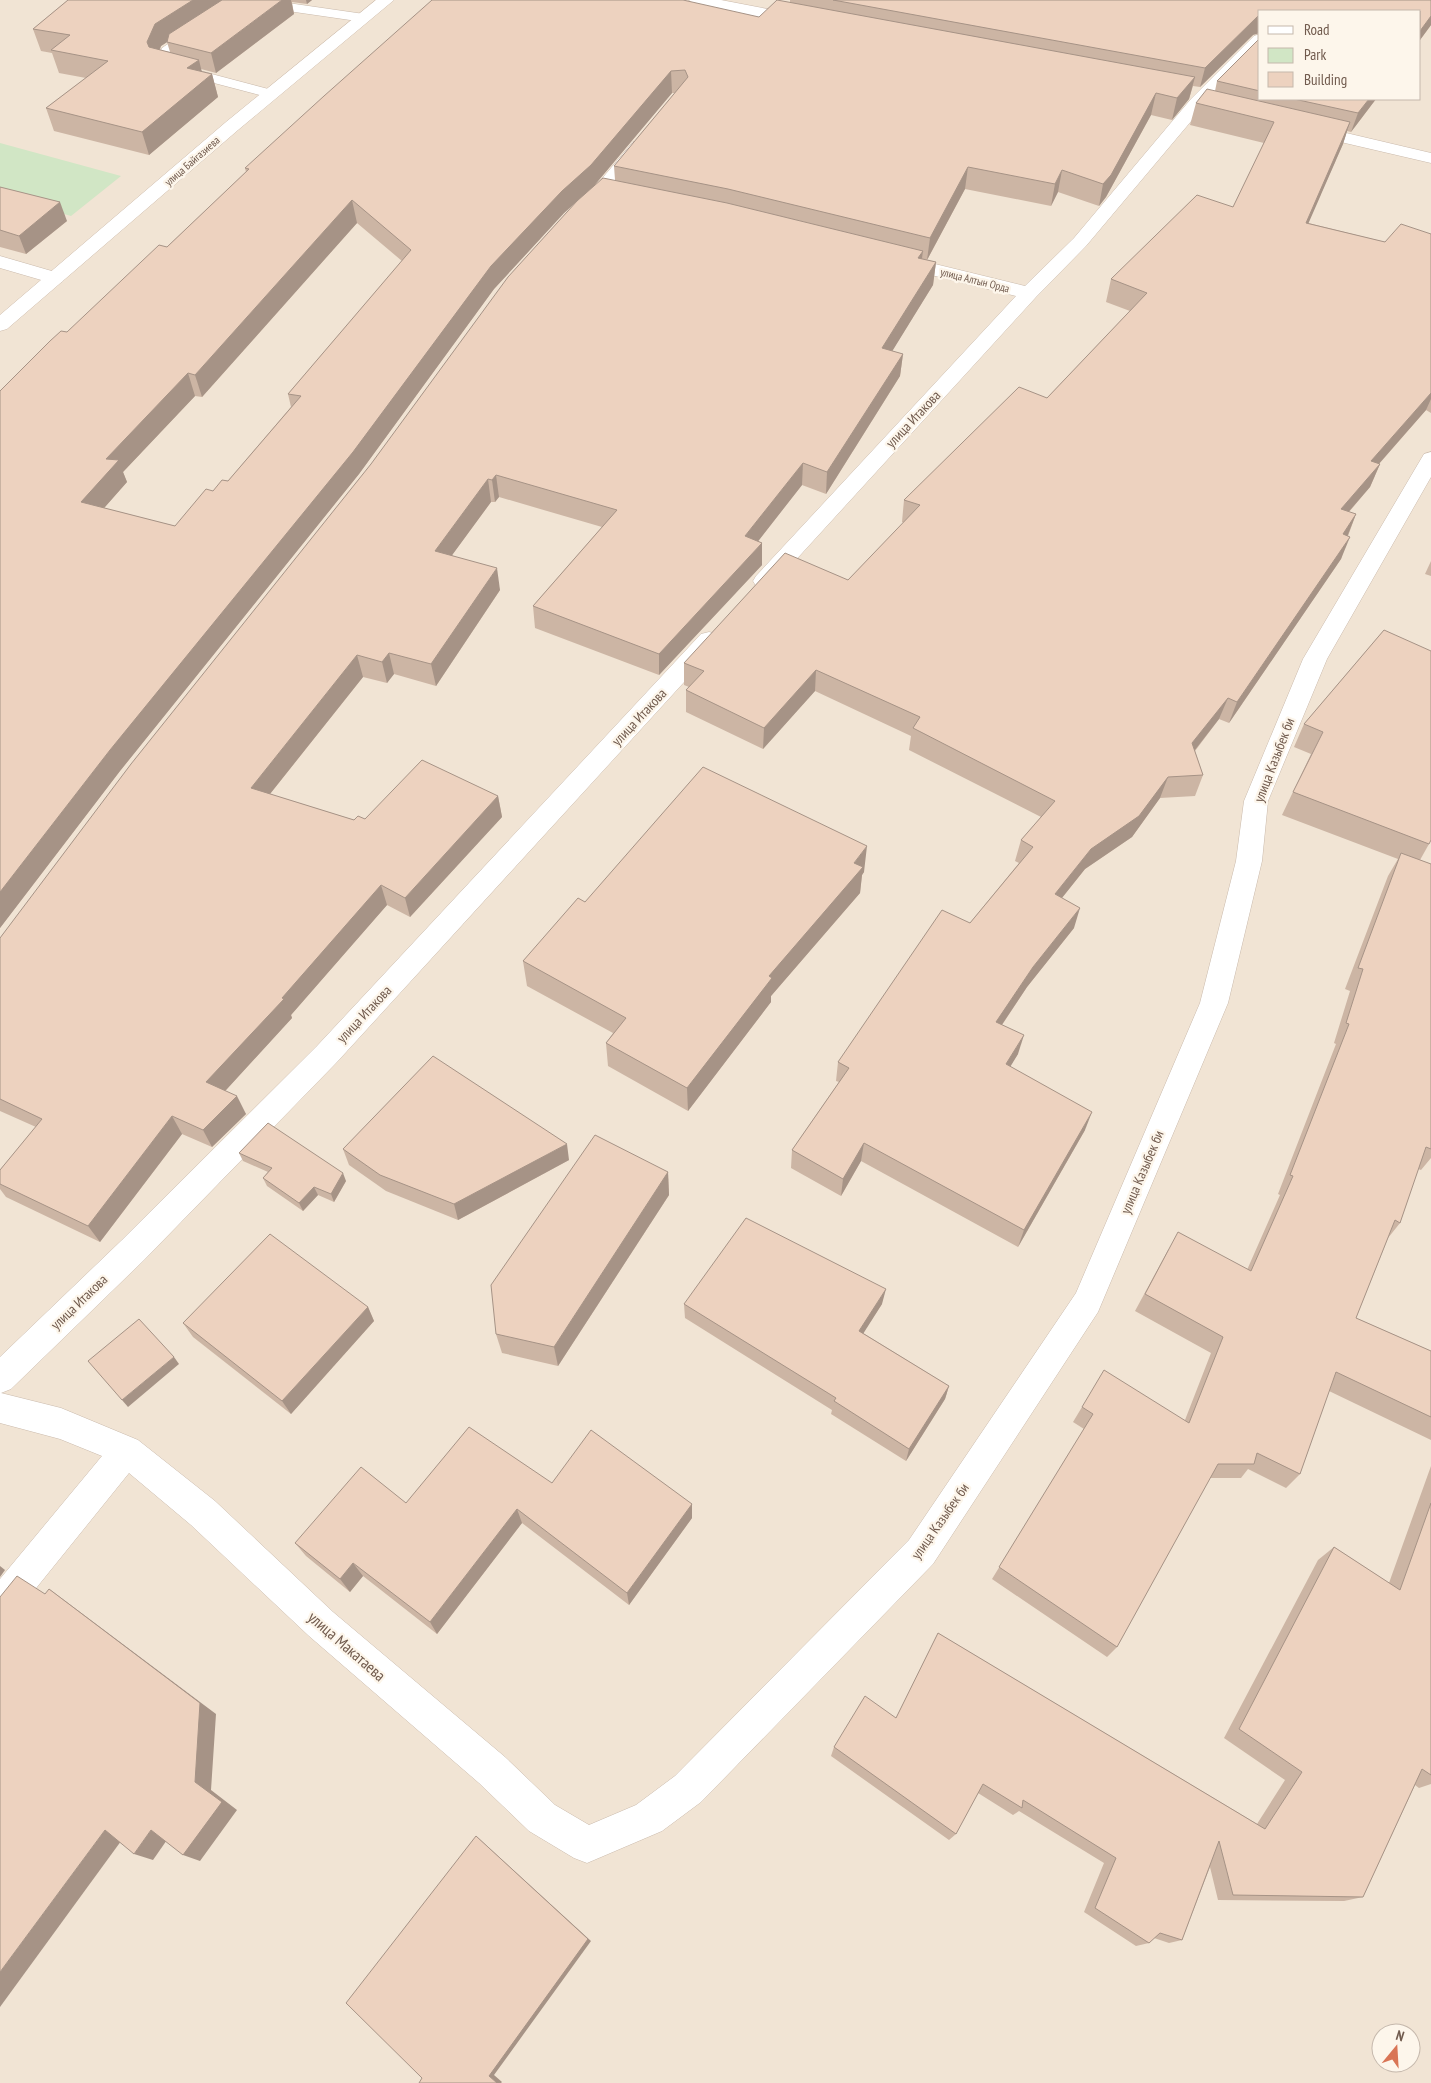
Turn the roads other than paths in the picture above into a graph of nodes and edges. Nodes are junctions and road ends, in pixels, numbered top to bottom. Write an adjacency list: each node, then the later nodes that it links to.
1 (386, 0): 4 (street, улица Байгазиева)
2 (697, 0): 5 (street)
3 (248, 8): 4 (lane)
4 (364, 18): 8 (street, улица Байгазиева)
5 (814, 23)
6 (207, 25): 8 (lane)
7 (1258, 41): 16 (street, улица Итакова)
8 (271, 94): 15 (street, улица Байгазиева)
9 (1290, 125): 11 (street)
10 (649, 134): 12 (street)
11 (1431, 158)
12 (571, 218)
13 (878, 255): 16 (street, улица Алтын Орда)
14 (0, 262): 15 (street)
15 (55, 278): 17 (street, улица Байгазиева)
16 (1028, 293): 19 (street, улица Итакова)
17 (0, 325)
18 (1431, 459): 25 (street, улица Казыбек би)
19 (747, 599)
20 (727, 621): 21 (street, улица Итакова)
21 (0, 1378)
22 (0, 1408): 23 (street, улица Макатаева)
23 (127, 1451): 24 (street); 25 (street, улица Макатаева)
24 (0, 1606)
25 (688, 1790)

